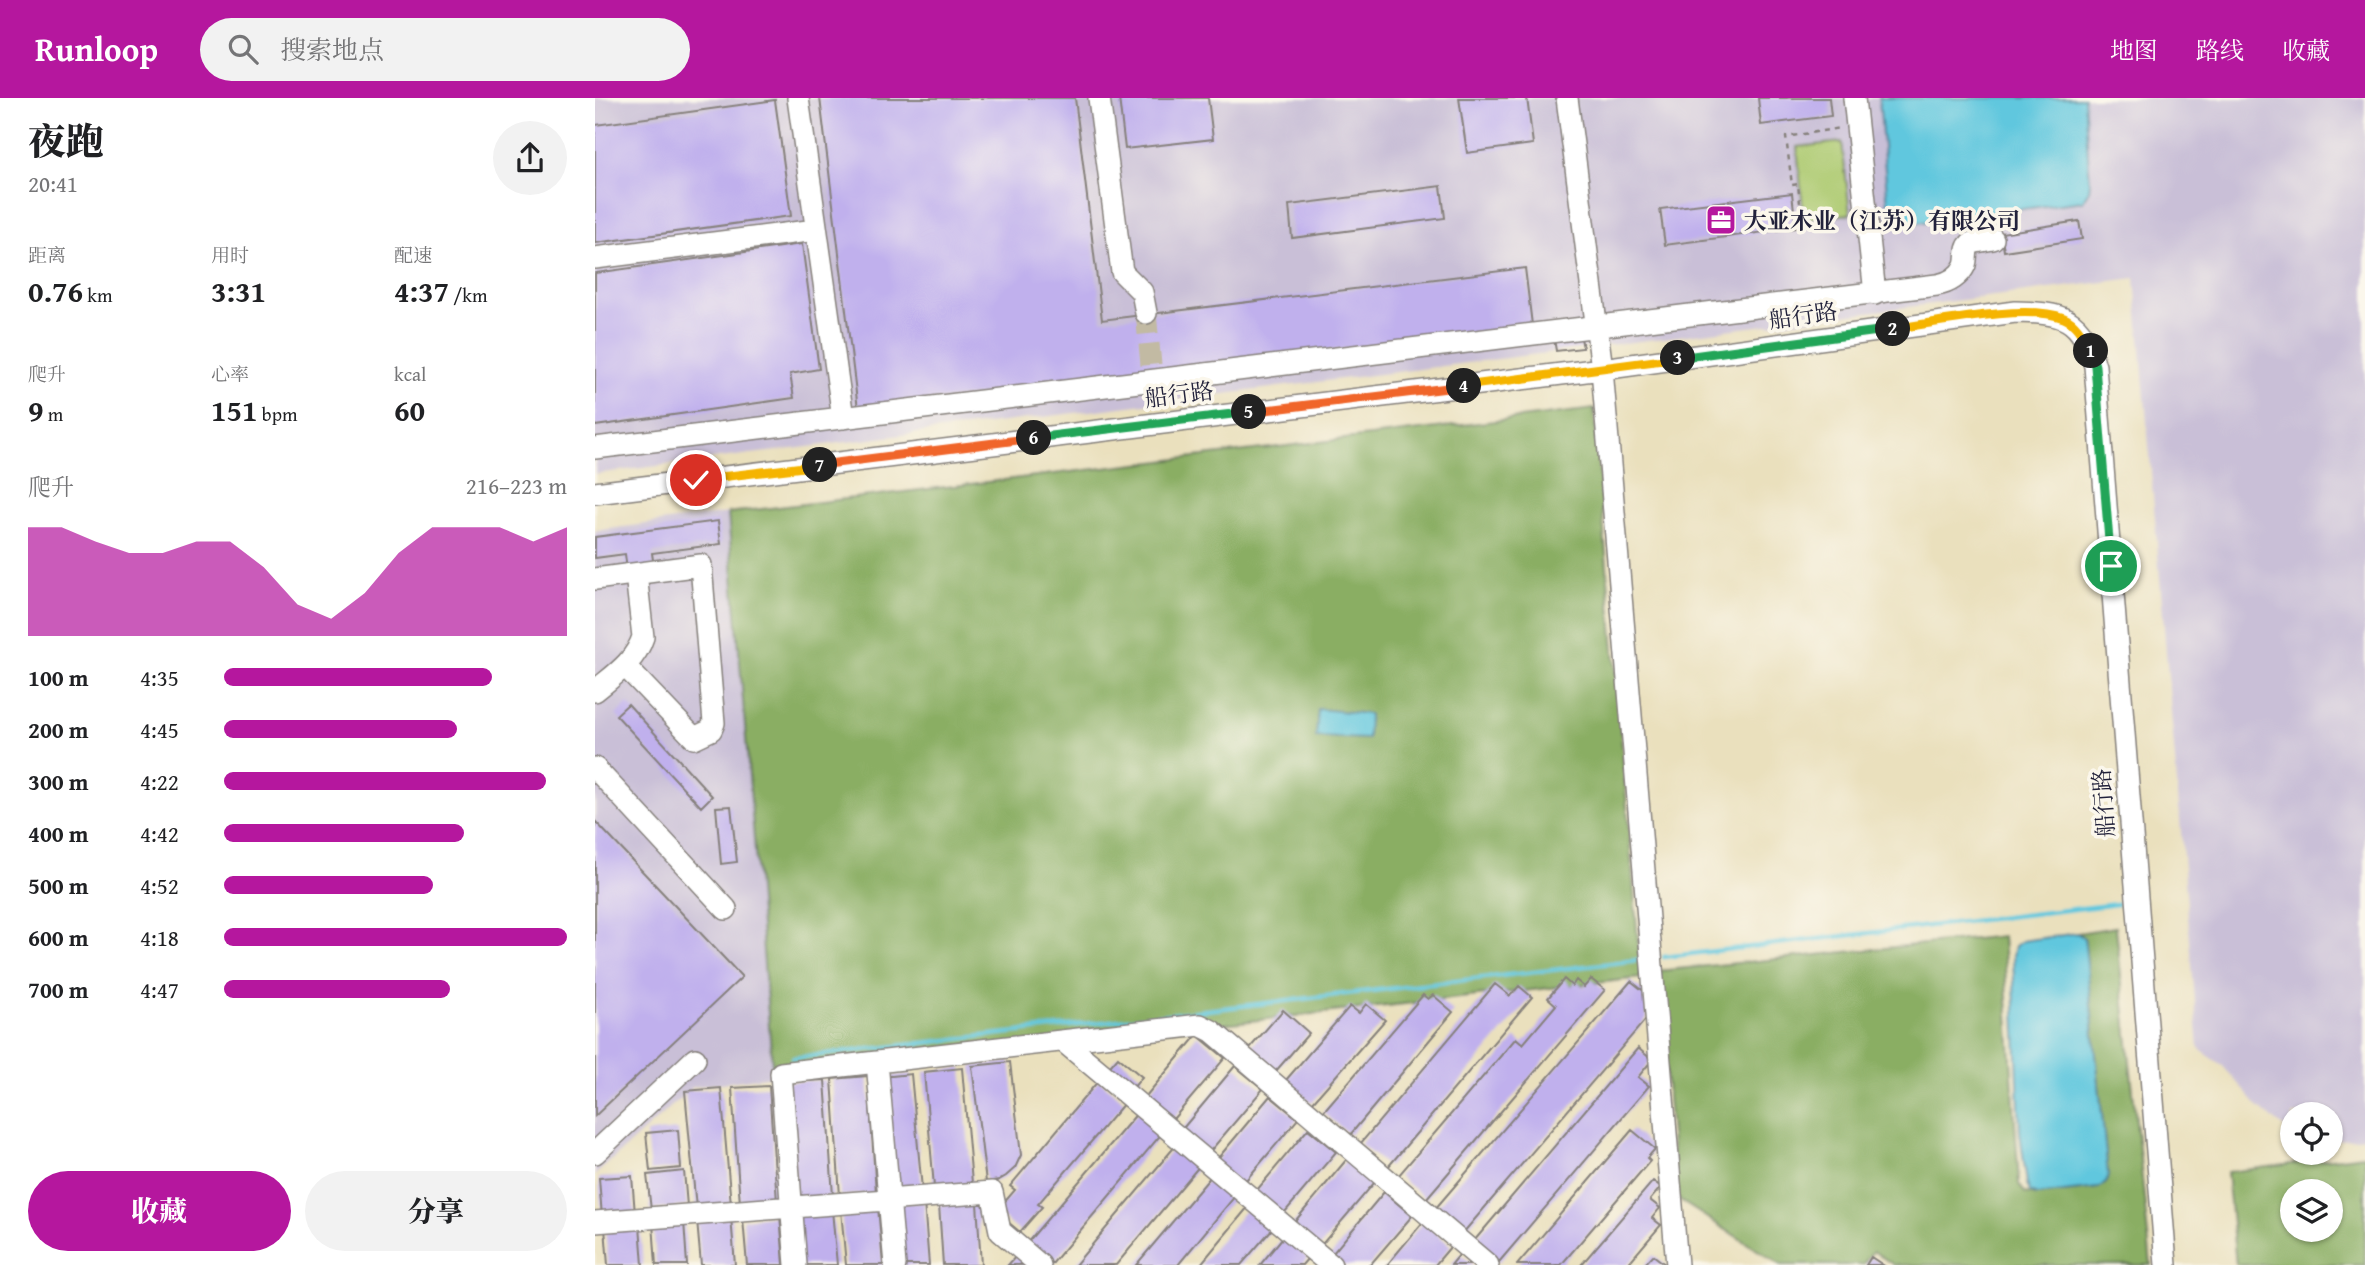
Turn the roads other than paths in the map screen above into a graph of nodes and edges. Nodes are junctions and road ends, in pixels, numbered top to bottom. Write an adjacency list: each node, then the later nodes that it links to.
1 (798, 98): 5 (street)
2 (1099, 98): 9 (street)
3 (1567, 98): 10 (street)
4 (1854, 98): 8 (street)
5 (816, 230): 7 (street); 12 (street)
6 (1993, 239): 8 (street)
7 (595, 258)
8 (1875, 294): 10 (street)
9 (1146, 313)
10 (1597, 328): 11 (street); 12 (street)
11 (1602, 369): 14 (street, 船行路); 33 (street); 34 (street, 船行路)
12 (843, 418): 13 (street)
13 (595, 448)
14 (595, 492)
15 (636, 574): 16 (street); 17 (street); 17 (street)
16 (595, 579)
17 (625, 666): 18 (street)
18 (595, 691)
19 (595, 768): 20 (street)
20 (726, 909)
21 (1063, 1041): 23 (street); 31 (street); 32 (street)
22 (695, 1059): 24 (street)
23 (877, 1062): 25 (street); 26 (street)
24 (595, 1153)
25 (890, 1200): 26 (street); 29 (street); 30 (street)
26 (792, 1207): 27 (street); 28 (street)
27 (595, 1222)
28 (796, 1265)
29 (895, 1265)
30 (1040, 1265)
31 (1331, 1265)
32 (1488, 1265)
33 (1677, 1265)
34 (2166, 1265)

